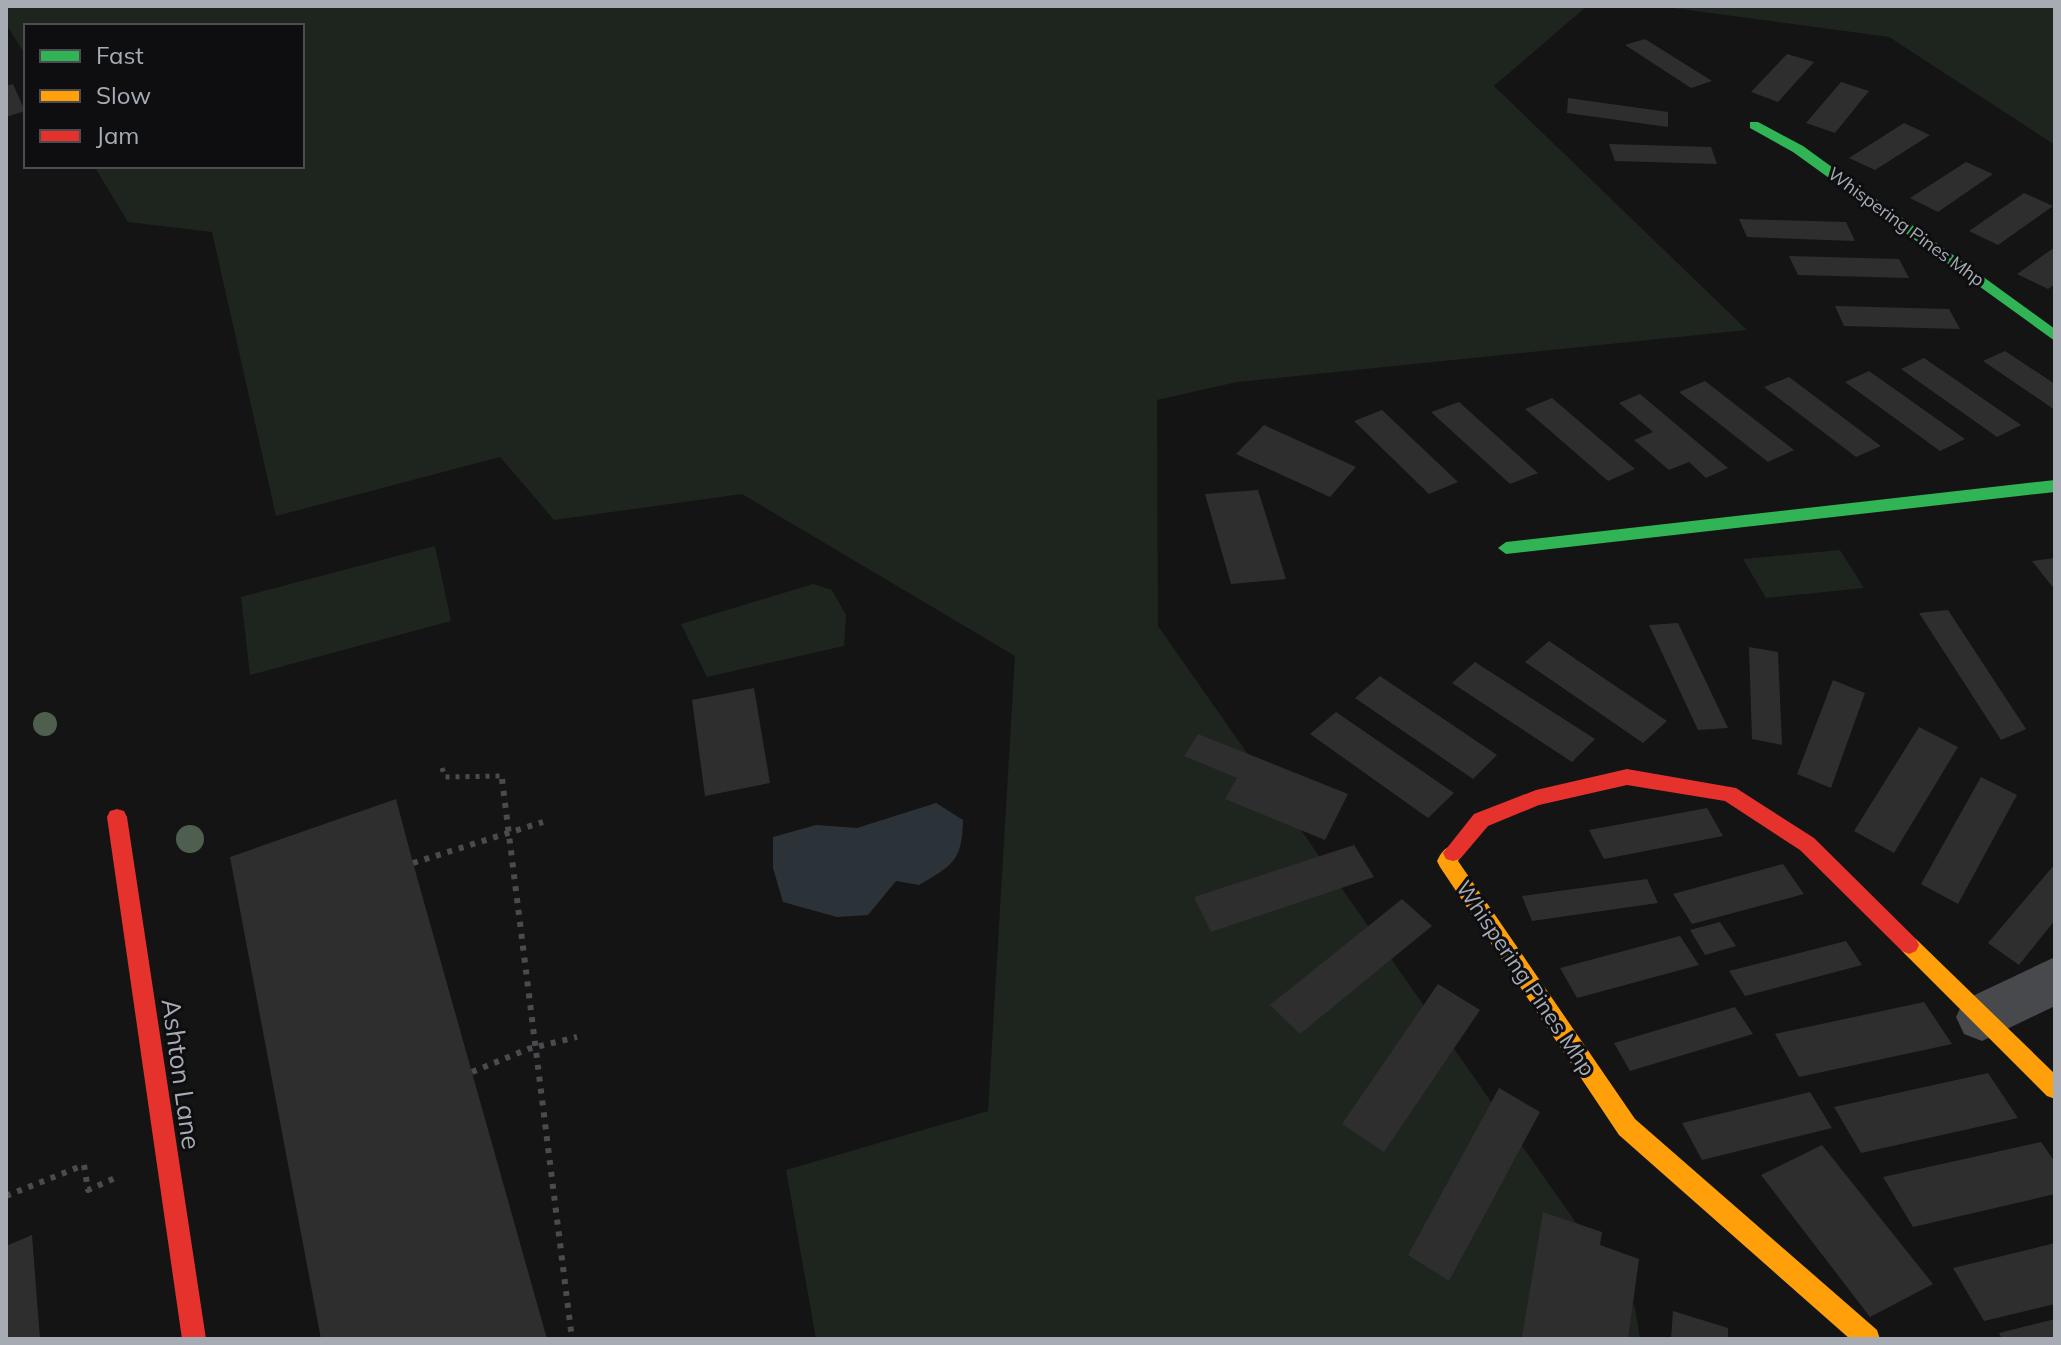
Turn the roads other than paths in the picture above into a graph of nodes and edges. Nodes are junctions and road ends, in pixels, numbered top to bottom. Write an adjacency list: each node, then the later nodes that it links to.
1 (1754, 125): 2 (street, Whispering Pines Mhp)
2 (2055, 336)
3 (2055, 486): 4 (street)
4 (1506, 548)
5 (117, 817): 9 (street, Ashton Lane)
6 (2055, 980): 7 (street)
7 (1982, 1017): 8 (street, Whispering Pines Mhp); 10 (street, Whispering Pines Mhp)
8 (2055, 1089)
9 (194, 1339)
10 (1868, 1339)

